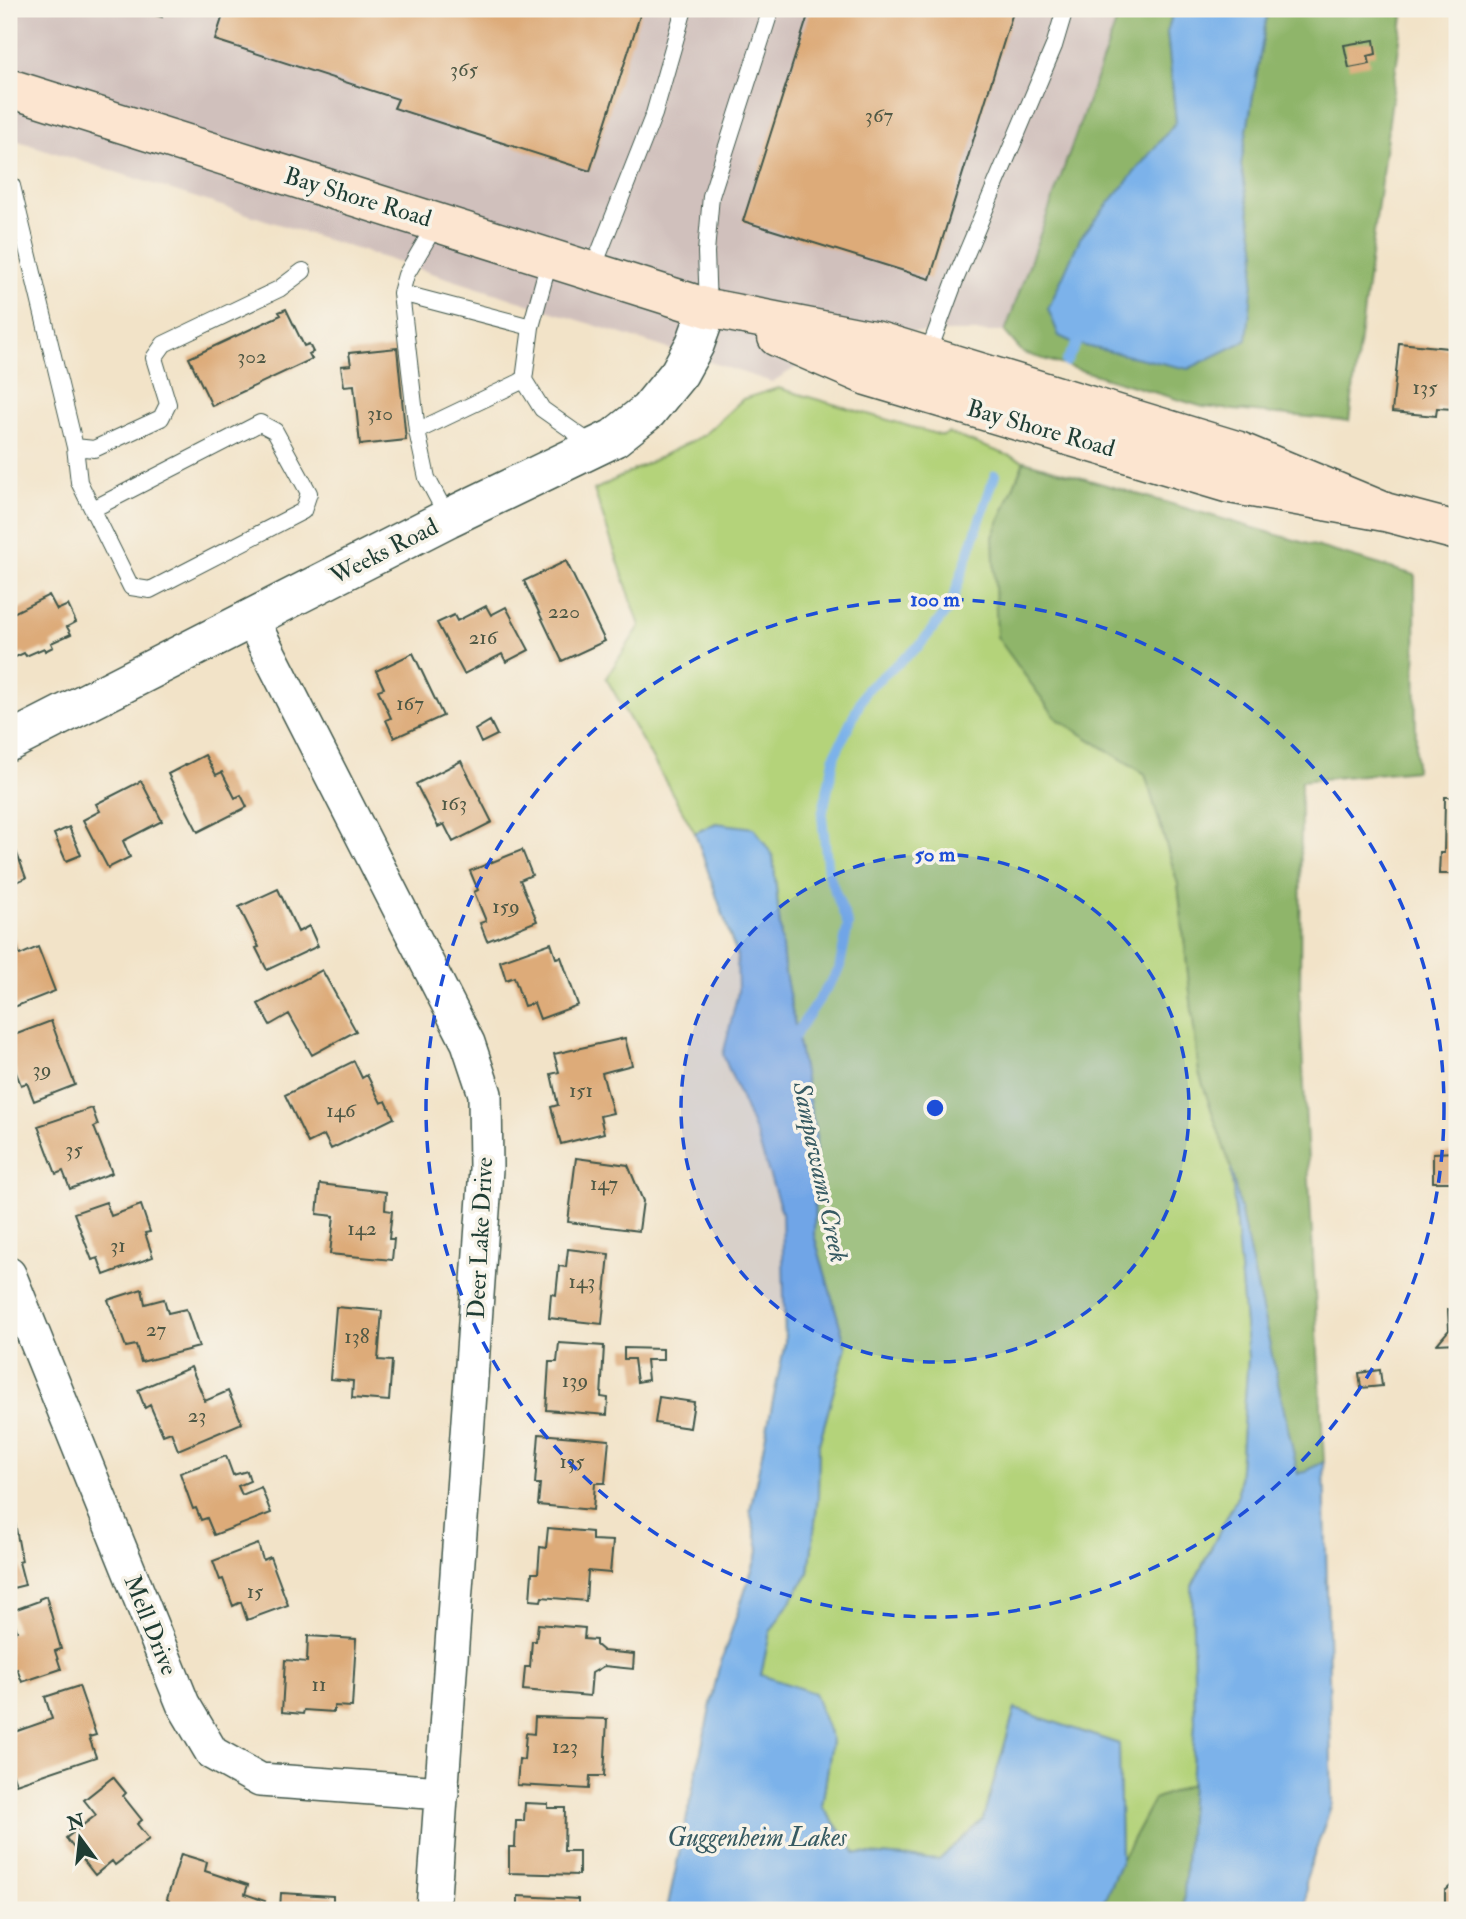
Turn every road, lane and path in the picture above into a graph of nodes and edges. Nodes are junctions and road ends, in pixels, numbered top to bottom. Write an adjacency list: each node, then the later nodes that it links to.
1 (684, 9): 9 (lane)
2 (771, 9): 11 (lane)
3 (1065, 9): 13 (lane)
4 (9, 88): 6 (main road, Bay Shore Road)
5 (9, 197): 16 (lane)
6 (437, 222): 7 (main road, Bay Shore Road); 10 (lane)
7 (550, 258): 9 (main road, Bay Shore Road); 12 (lane)
8 (303, 271): 16 (lane)
9 (592, 271): 11 (main road, Bay Shore Road)
10 (401, 293): 12 (lane); 15 (lane)
11 (708, 307): 13 (main road, Bay Shore Road); 17 (street, Weeks Road); 19 (main road, Bay Shore Road)
12 (531, 327): 14 (lane)
13 (926, 356): 19 (main road, Bay Shore Road)
14 (524, 380): 15 (lane); 17 (lane)
15 (417, 430): 20 (lane)
16 (75, 447): 18 (lane)
17 (595, 447): 20 (street, Weeks Road)
18 (93, 509): 18 (lane)
19 (1385, 512): 21 (main road, Bay Shore Road)
20 (448, 518): 22 (street, Weeks Road)
21 (1457, 531)
22 (251, 618): 23 (street, Weeks Road); 25 (street, Deer Lake Drive)
23 (9, 742)
24 (9, 1273): 25 (street, Mell Drive)
25 (442, 1793): 26 (street, Deer Lake Drive)
26 (433, 1910)

